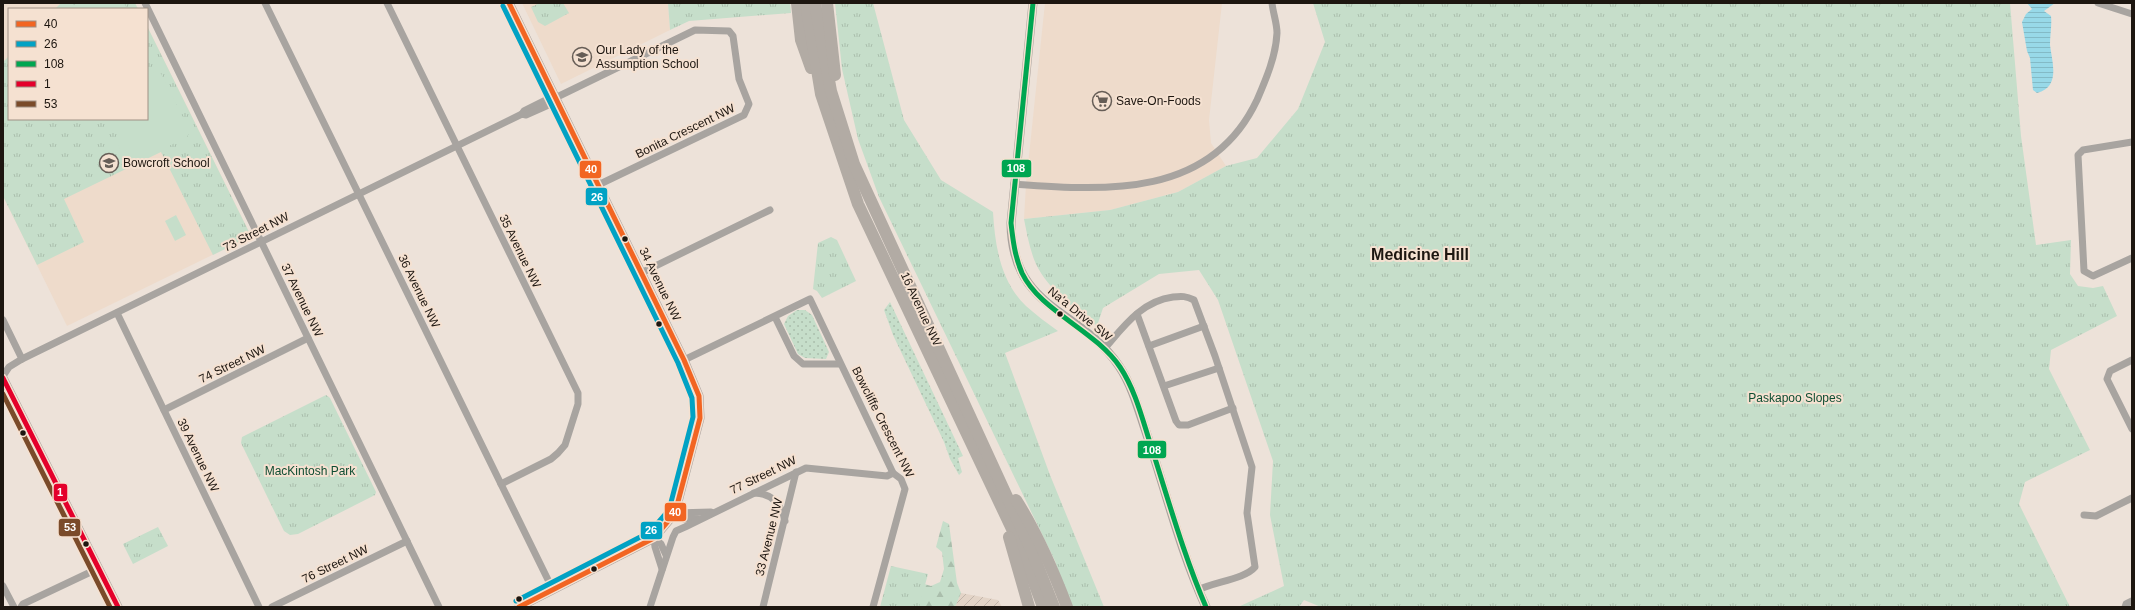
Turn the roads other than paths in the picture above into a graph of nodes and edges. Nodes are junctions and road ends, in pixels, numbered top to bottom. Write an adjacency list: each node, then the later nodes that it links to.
1 (265, 3): 20 (street, 36 Avenue NW)
2 (387, 3): 17 (street, 35 Avenue NW)
3 (509, 3): 15 (street, 34 Avenue NW)
4 (797, 3): 14 (highway)
5 (806, 3): 14 (highway, 16 Avenue NW)
6 (815, 3): 22 (highway, 16 Avenue NW)
7 (827, 3): 22 (highway)
8 (1033, 3): 18 (street, Na'a Drive SW)
9 (1272, 3): 18 (street)
10 (2098, 3): 12 (street)
11 (148, 11): 23 (street, 37 Avenue NW)
12 (2132, 14)
13 (729, 31): 15 (street, 73 Street NW); 19 (street, Bonita Crescent NW)
14 (821, 94): 44 (highway, 16 Avenue NW)
15 (555, 98): 17 (street, 73 Street NW); 19 (street, 34 Avenue NW)
16 (2132, 142): 24 (street)
17 (457, 147): 20 (street, 73 Street NW); 47 (street, 35 Avenue NW)
18 (1014, 184): 33 (street, Na'a Drive SW)
19 (598, 185): 25 (street, 34 Avenue NW)
20 (359, 195): 23 (street, 73 Street NW); 47 (street, 36 Avenue NW)
21 (770, 210): 25 (street)
22 (883, 229): 44 (highway, 16 Avenue NW)
23 (261, 242): 26 (street, 73 Street NW); 31 (street, 37 Avenue NW)
24 (2132, 258)
25 (641, 273): 35 (street, 34 Avenue NW)
26 (117, 313): 34 (street, 73 Street NW); 42 (street, 39 Avenue NW)
27 (1137, 314): 30 (street); 32 (street); 33 (street)
28 (775, 317): 35 (street, Bowcliffe Crescent NW); 37 (street, Bowcliffe Crescent NW); 37 (street, Bowcliffe Crescent NW)
29 (3, 320): 34 (street)
30 (1204, 326): 32 (street); 38 (street)
31 (308, 338): 42 (street, 74 Street NW); 56 (street, 37 Avenue NW)
32 (1149, 346): 40 (street)
33 (1105, 348): 62 (street, Na'a Drive SW)
34 (22, 359): 39 (street, 73 Street NW)
35 (684, 360): 51 (street, 34 Avenue NW)
36 (2132, 360): 43 (street)
37 (840, 364): 46 (street, Bowcliffe Crescent NW)
38 (1219, 368): 40 (street); 41 (street)
39 (3, 376): 58 (street)
40 (1164, 386): 41 (street)
41 (1233, 408): 62 (street)
42 (164, 410): 68 (street, 39 Avenue NW)
43 (2132, 430)
44 (988, 467): 75 (highway); 76 (highway, 16 Avenue NW); 77 (highway, 16 Avenue NW); 78 (highway)
45 (796, 472): 46 (street, 77 Street NW); 48 (street, 77 Street NW); 54 (street, 33 Avenue NW)
46 (894, 473): 74 (street, Bowcliffe Crescent NW)
47 (501, 484): 61 (street, 36 Avenue NW)
48 (753, 492): 50 (street, 77 Street NW); 54 (street)
49 (2132, 498): 52 (street)
50 (715, 512): 51 (street, 77 Street NW); 53 (street, 77 Street NW)
51 (675, 513): 53 (street); 55 (street, 34 Avenue NW)
52 (2084, 515)
53 (700, 519): 57 (street, 77 Street NW)
54 (785, 525): 73 (street, 33 Avenue NW)
55 (654, 538): 57 (street); 59 (street); 61 (street)
56 (407, 541): 69 (street, 76 Street NW); 70 (street, 37 Avenue NW)
57 (666, 555): 59 (street)
58 (97, 568): 66 (street); 67 (street)
59 (662, 569): 72 (street)
60 (3, 586): 65 (street)
61 (553, 590): 64 (street)
62 (1198, 590): 79 (street, Na'a Drive SW)
63 (2132, 601): 80 (street)
64 (533, 604): 71 (street)
65 (14, 607)
66 (21, 607)
67 (118, 607)
68 (259, 607)
69 (272, 607)
70 (439, 607)
71 (519, 607)
72 (650, 607)
73 (763, 607)
74 (873, 607)
75 (1029, 607)
76 (1043, 607)
77 (1054, 607)
78 (1067, 607)
79 (1206, 607)
80 (2125, 607)

